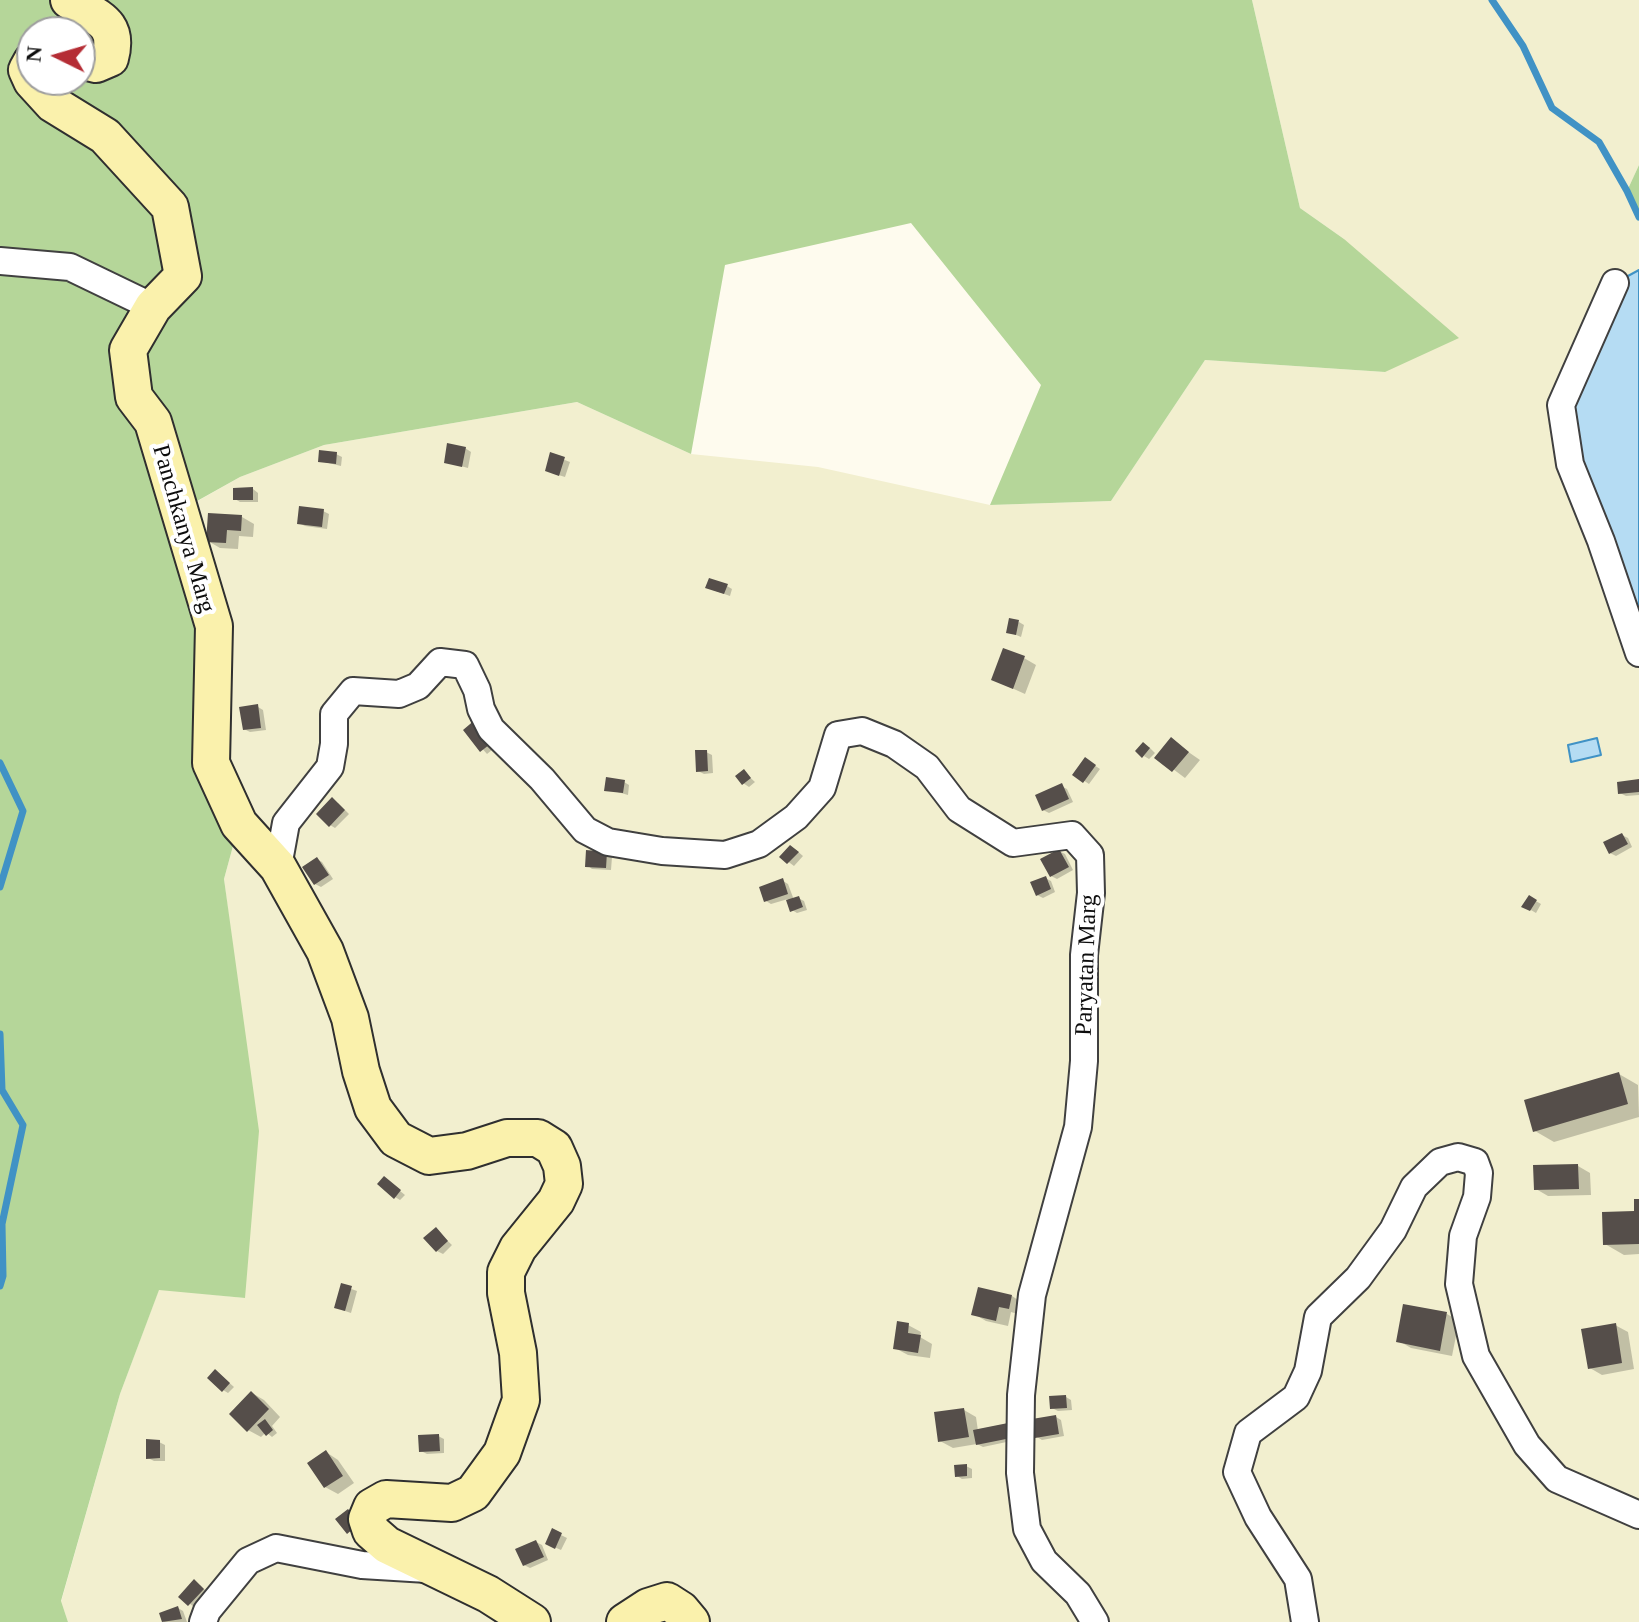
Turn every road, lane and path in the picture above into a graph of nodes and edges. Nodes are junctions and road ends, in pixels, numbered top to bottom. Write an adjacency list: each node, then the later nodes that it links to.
1 (69, 0): 2 (street)
2 (94, 16)
3 (96, 17): 4 (street)
4 (96, 64)
5 (45, 96): 8 (street, Panchkanya Marg)
6 (0, 261): 8 (street)
7 (1615, 283): 9 (street)
8 (153, 307): 10 (street, Panchkanya Marg)
9 (1639, 653)
10 (278, 867): 12 (street, Panchkanya Marg); 17 (street, Paryatan Marg)
11 (1639, 1515): 18 (street)
12 (432, 1569): 13 (street); 14 (street, Panchkanya Marg)
13 (203, 1622)
14 (532, 1622)
15 (625, 1622): 16 (street)
16 (691, 1622)
17 (1095, 1622)
18 (1305, 1622)

